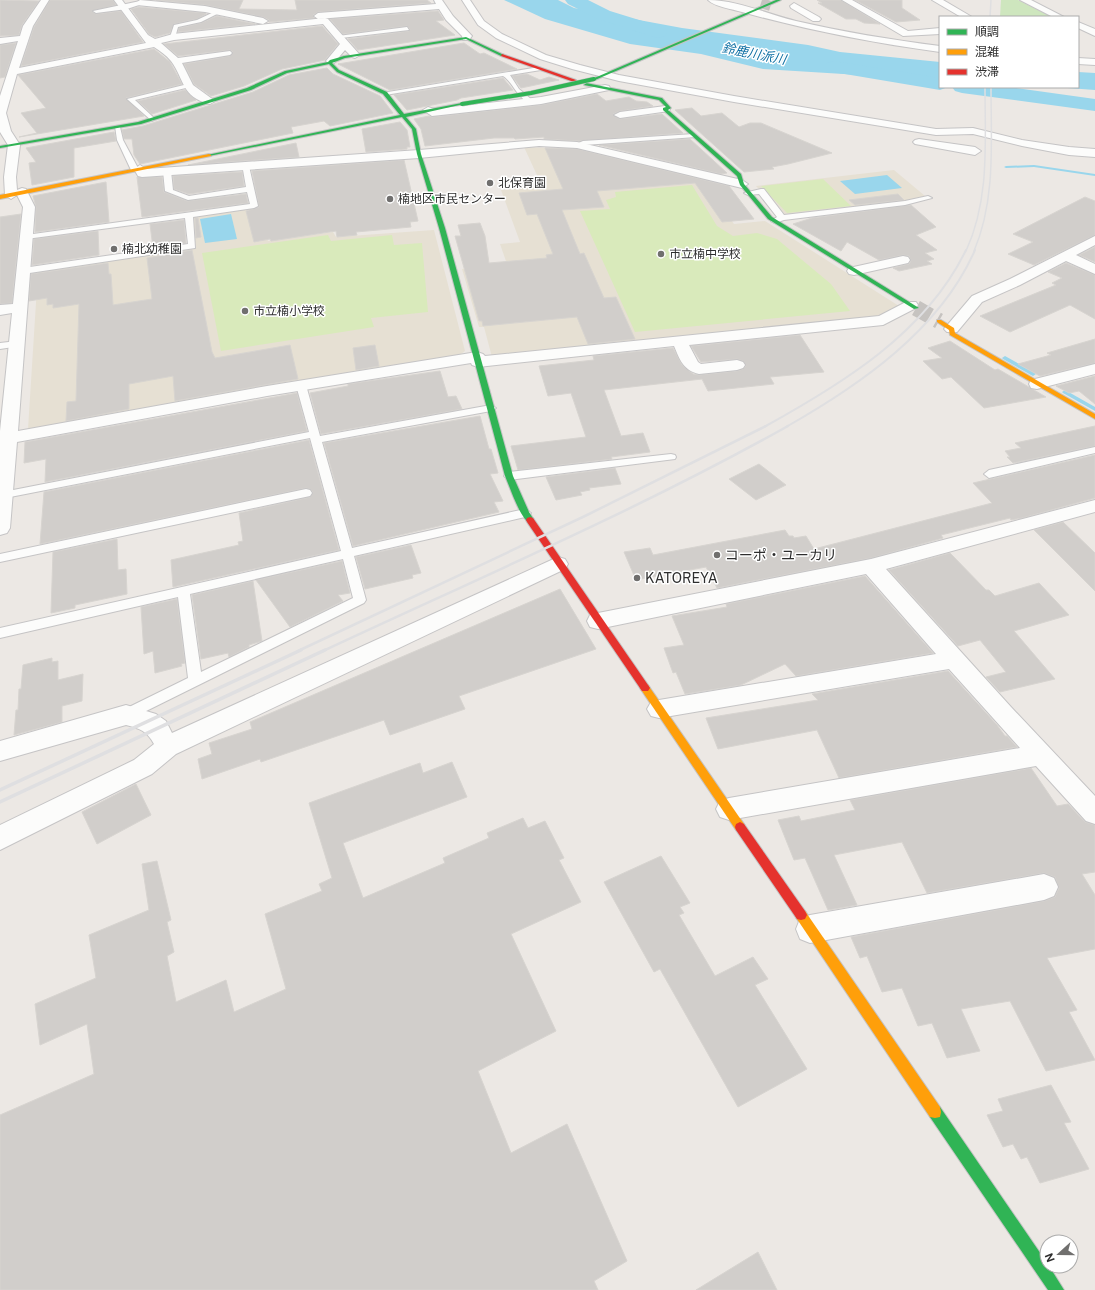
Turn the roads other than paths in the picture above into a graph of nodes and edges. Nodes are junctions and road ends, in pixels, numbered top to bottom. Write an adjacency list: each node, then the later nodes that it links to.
1 (45, 0): 34 (street)
2 (118, 0): 11 (street)
3 (466, 0): 49 (street)
4 (712, 0): 19 (street)
5 (850, 0): 26 (street)
6 (936, 0): 14 (street)
7 (1024, 0): 22 (street)
8 (140, 3): 11 (lane); 18 (street)
9 (440, 3): 23 (street); 35 (street)
10 (777, 3): 19 (street); 24 (street)
11 (124, 4): 17 (lane); 39 (street)
12 (324, 4): 23 (street)
13 (794, 5): 24 (street)
14 (954, 10): 16 (street); 21 (street)
15 (248, 11): 20 (street)
16 (939, 11)
17 (96, 12)
18 (218, 12): 20 (street); 33 (lane)
19 (751, 13): 40 (street); 49 (street)
20 (239, 15): 27 (street)
21 (966, 16)
22 (1058, 16)
23 (320, 18): 27 (street); 38 (street)
24 (816, 19): 25 (street)
25 (851, 25)
26 (890, 25): 31 (street); 31 (street)
27 (267, 26): 33 (street)
28 (1079, 26): 32 (street)
29 (407, 28): 38 (lane)
30 (939, 30): 31 (street)
31 (906, 34): 36 (street)
32 (1095, 34)
33 (173, 37): 39 (street)
34 (24, 38): 37 (street); 48 (street)
35 (466, 38): 42 (street); 47 (street)
36 (939, 39)
37 (0, 40)
38 (344, 40): 42 (street); 45 (street)
39 (153, 44): 44 (street); 48 (street)
40 (939, 49)
41 (227, 53): 44 (street)
42 (355, 55): 45 (street)
43 (1079, 61): 46 (street)
44 (176, 62): 53 (street)
45 (331, 62): 56 (street); 57 (street)
46 (1095, 62)
47 (539, 69): 50 (lane); 51 (street)
48 (13, 72): 55 (street)
49 (610, 73): 61 (street, bridge); 75 (street)
50 (506, 76): 56 (lane); 58 (lane)
51 (575, 81)
52 (586, 84): 54 (street)
53 (188, 86): 57 (street); 64 (lane)
54 (605, 88): 58 (street); 59 (street)
55 (3, 91): 65 (street)
56 (384, 93): 63 (street)
57 (210, 101): 64 (street)
58 (530, 101): 61 (street)
59 (662, 104): 60 (street); 62 (street); 66 (street)
60 (683, 104)
61 (428, 110): 63 (street)
62 (620, 115)
63 (404, 116): 76 (street); 78 (street)
64 (152, 119): 68 (street)
65 (1, 122): 71 (street)
66 (679, 122): 67 (street); 69 (street)
67 (666, 123)
68 (117, 127): 71 (street); 78 (lane)
69 (694, 136): 72 (lane); 80 (street)
70 (910, 141): 74 (street)
71 (14, 145): 73 (street); 82 (street)
72 (577, 145): 76 (street); 80 (street)
73 (0, 148)
74 (975, 151)
75 (1095, 153)
76 (419, 154): 77 (street); 101 (street)
77 (245, 166): 79 (street); 81 (lane)
78 (137, 169): 79 (street); 82 (street)
79 (167, 171): 81 (lane)
80 (745, 188): 85 (street)
81 (251, 189): 84 (lane)
82 (9, 192): 86 (street)
83 (928, 198): 85 (lane)
84 (188, 215): 86 (lane); 91 (lane)
85 (778, 220): 92 (street)
86 (26, 237): 91 (street)
87 (1095, 240): 88 (street)
88 (1065, 255): 90 (street); 97 (street)
89 (903, 260): 92 (street)
90 (1095, 270)
91 (23, 271): 94 (street)
92 (854, 271): 93 (street)
93 (913, 306): 98 (street)
94 (20, 307): 95 (street); 99 (street)
95 (0, 310)
96 (939, 321): 97 (street)
97 (952, 329): 104 (street)
98 (678, 341): 101 (street); 102 (street)
99 (16, 344): 100 (lane); 109 (street)
100 (0, 346)
101 (478, 359): 105 (street); 106 (street)
102 (737, 365)
103 (1095, 369): 104 (street)
104 (1037, 384): 107 (street)
105 (301, 385): 108 (lane); 109 (street)
106 (491, 408): 108 (lane); 113 (street)
107 (1095, 417)
108 (314, 437): 115 (lane); 119 (lane)
109 (4, 439): 115 (street)
110 (1095, 450): 112 (lane)
111 (671, 457): 113 (lane)
112 (989, 474)
113 (509, 476): 117 (street)
114 (306, 493): 120 (lane)
115 (2, 496): 118 (street)
116 (1095, 506): 122 (street)
117 (525, 513): 119 (lane); 121 (street)
118 (0, 528)
119 (347, 553): 123 (lane); 127 (lane)
120 (0, 558)
121 (558, 564): 124 (street); 130 (street)
122 (871, 566): 124 (street); 126 (street)
123 (183, 591): 125 (lane); 127 (lane)
124 (598, 621): 128 (street)
125 (0, 633)
126 (955, 660): 128 (street); 132 (street)
127 (195, 681): 129 (lane)
128 (659, 709): 133 (street)
129 (126, 715): 130 (street); 131 (street)
130 (167, 747): 135 (street)
131 (0, 752)
132 (1042, 755): 133 (street); 134 (street)
133 (729, 809): 137 (street)
134 (1095, 813)
135 (0, 838)
136 (1044, 887): 137 (street)
137 (810, 929): 138 (street)
138 (1057, 1290)

